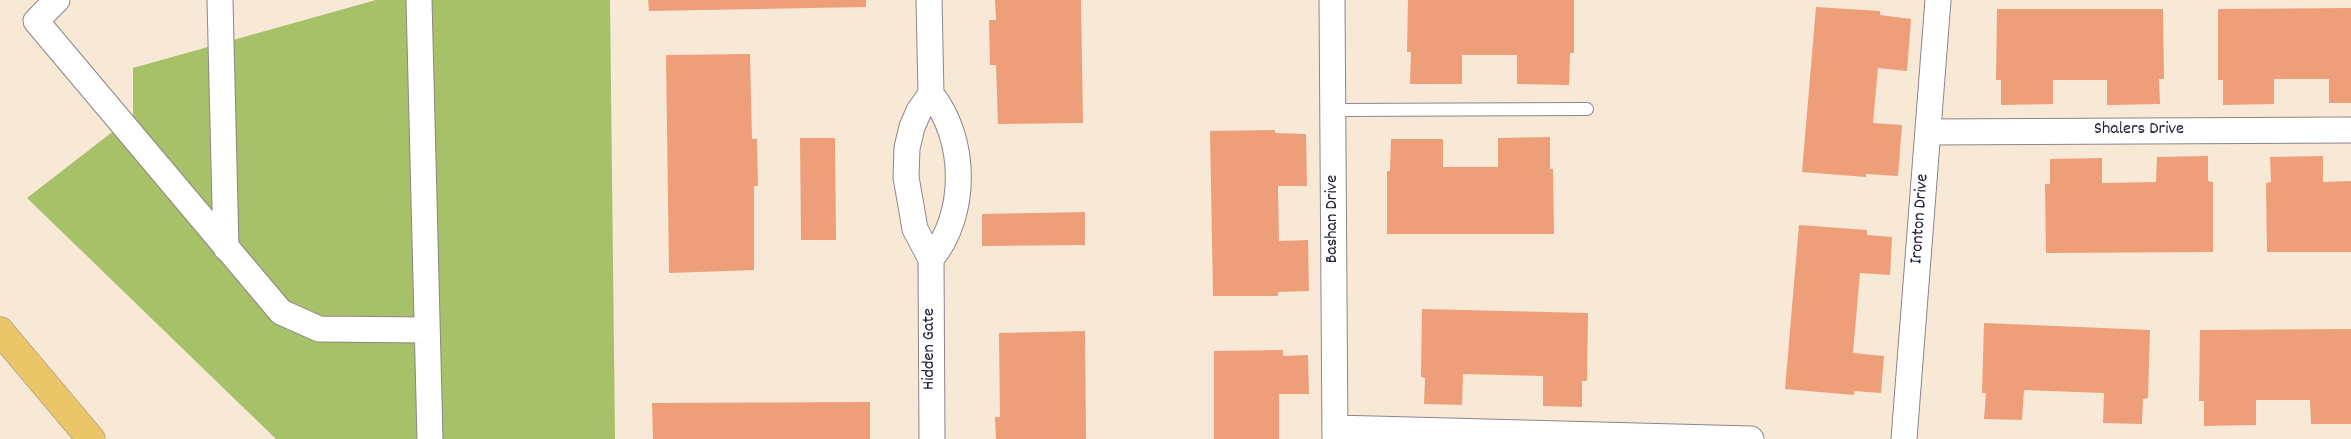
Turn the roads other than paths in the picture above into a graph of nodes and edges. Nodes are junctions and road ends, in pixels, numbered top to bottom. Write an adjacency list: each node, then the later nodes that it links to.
1 (57, 0): 12 (street)
2 (220, 0): 12 (street)
3 (420, 0): 14 (street)
4 (929, 0): 7 (street)
5 (1332, 0): 9 (street, Bashan Drive)
6 (1938, 0): 11 (street, Ironton Drive)
7 (931, 94): 13 (street, Hidden Gate); 13 (street)
8 (1587, 109): 9 (lane)
9 (1333, 110): 16 (street, Bashan Drive)
10 (2351, 130): 11 (street, Shalers Drive)
11 (1928, 132): 21 (street, Ironton Drive)
12 (226, 248): 14 (street)
13 (931, 259): 19 (street, Hidden Gate)
14 (426, 330): 18 (street)
15 (0, 331): 17 (highway)
16 (1335, 433): 20 (street)
17 (91, 439)
18 (430, 439)
19 (932, 439)
20 (1751, 439)
21 (1904, 439)

